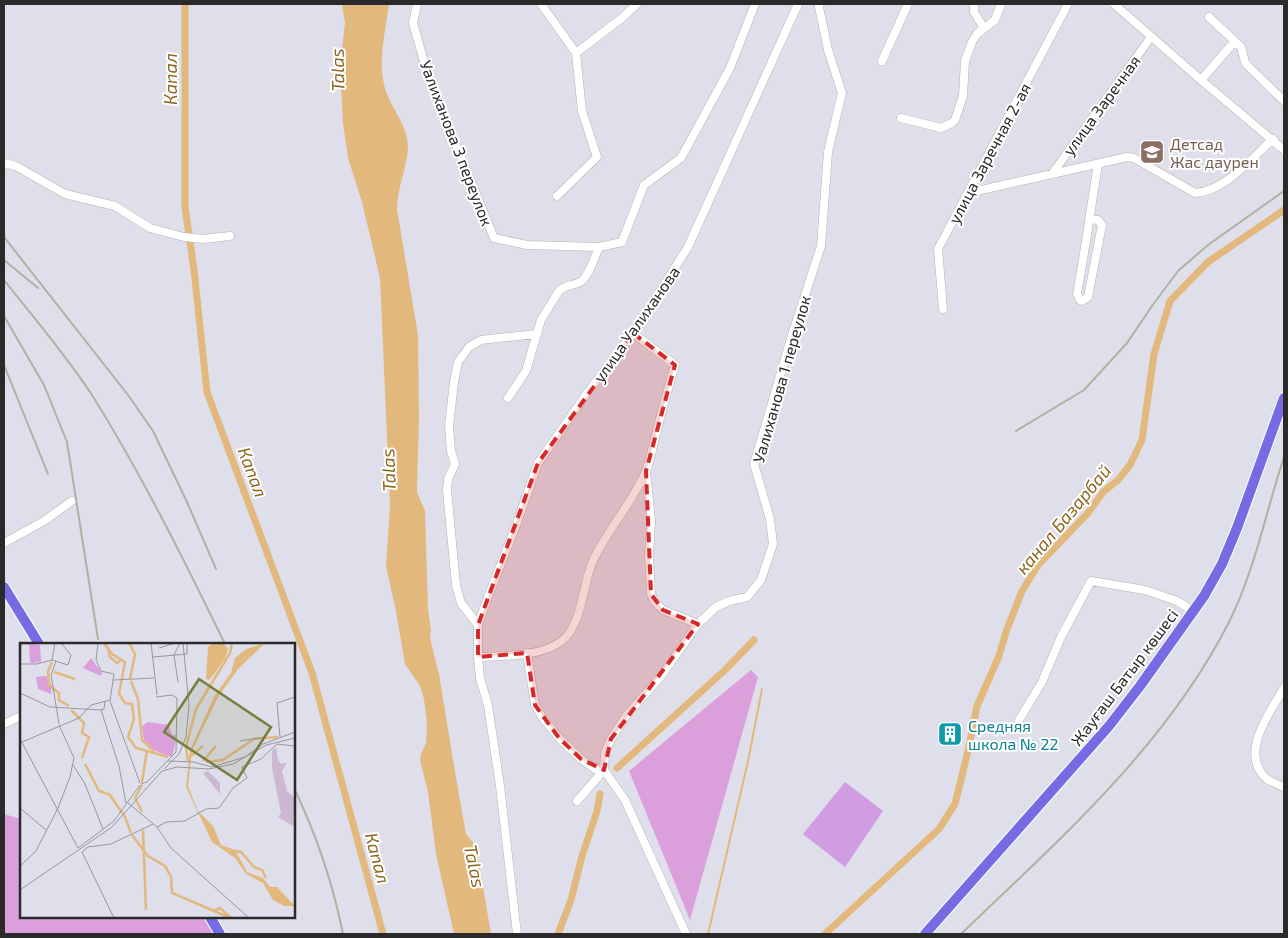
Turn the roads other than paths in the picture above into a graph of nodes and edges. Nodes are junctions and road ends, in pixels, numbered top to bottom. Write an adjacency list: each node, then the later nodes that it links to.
1 (417, 4): 30 (street, Уалиханова 3 переулок)
2 (541, 4): 16 (street)
3 (637, 4): 16 (street)
4 (755, 4): 30 (street)
5 (798, 4): 34 (street, улица Уалиханова)
6 (908, 4): 17 (street)
7 (974, 4): 13 (street)
8 (1001, 4): 13 (street)
9 (1068, 4): 26 (street, улица Заречная 2-ая)
10 (1114, 4): 14 (street, улица Заречная)
11 (817, 5): 43 (street, Уалиханова 1 переулок)
12 (1209, 17): 15 (street)
13 (984, 28): 20 (street)
14 (1151, 37): 18 (street, улица Заречная); 25 (street, улица Заречная)
15 (1234, 41): 18 (street); 19 (street)
16 (576, 53): 27 (street)
17 (882, 60)
18 (1200, 80): 21 (street, улица Заречная)
19 (1284, 101)
20 (902, 118)
21 (1273, 139): 22 (street, улица Заречная); 24 (street, улица Заречная)
22 (1284, 150)
23 (4, 163): 29 (street)
24 (1098, 164): 25 (street, улица Заречная); 28 (street, улица Заречная)
25 (1052, 174): 26 (street, улица Заречная)
26 (968, 193): 33 (street, улица Заречная 2-ая)
27 (557, 196)
28 (1089, 219): 31 (street, улица Заречная); 32 (street)
29 (230, 236)
30 (599, 247): 35 (street)
31 (1085, 251): 32 (street); 32 (street, улица Заречная)
32 (1097, 254)
33 (943, 309)
34 (633, 333): 38 (street); 44 (street, улица Уалиханова)
35 (536, 334): 36 (street); 44 (street)
36 (508, 398)
37 (1284, 398): 42 (main road, Жауғаш Батыр көшесі)
38 (646, 471): 43 (street); 46 (street)
39 (72, 501): 40 (street)
40 (4, 543)
41 (4, 587): 45 (main road)
42 (1193, 611): 50 (street); 59 (main road, Жауғаш Батыр көшесі)
43 (698, 624): 52 (street, Уалиханова 1 переулок)
44 (478, 625): 47 (street, улица Уалиханова)
45 (38, 643)
46 (527, 654): 47 (street); 52 (street)
47 (478, 657): 57 (street, улица Уалиханова)
48 (1284, 688): 53 (street)
49 (20, 716): 51 (street)
50 (1019, 720)
51 (4, 724)
52 (604, 770): 54 (street); 58 (street)
53 (1284, 787)
54 (577, 801)
55 (211, 918): 56 (main road)
56 (220, 934)
57 (517, 934)
58 (686, 934)
59 (925, 934)

